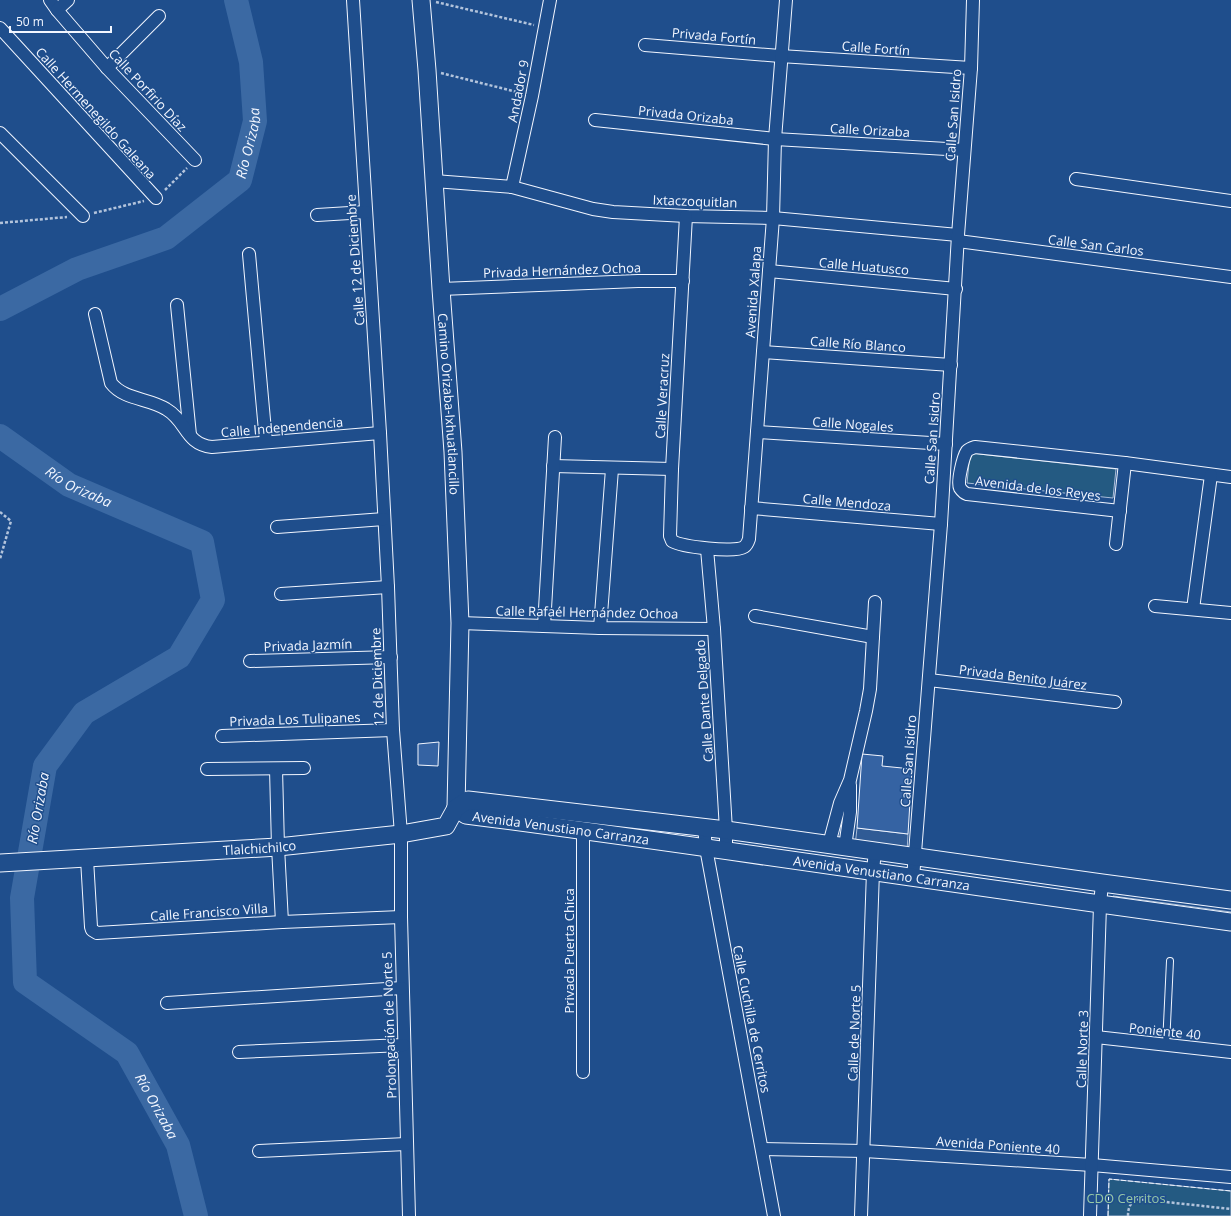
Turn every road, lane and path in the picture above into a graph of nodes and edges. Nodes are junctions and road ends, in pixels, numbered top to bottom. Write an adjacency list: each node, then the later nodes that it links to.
1 (68, 0): 8 (street)
2 (353, 0): 28 (street, Calle 12 de Diciembre)
3 (421, 0): 16 (street, Camino Orizaba-Ixhuatlancillo)
4 (428, 0): 10 (path)
5 (550, 0): 10 (street, Andador 9)
6 (786, 0): 13 (street, Avenida Xalapa)
7 (973, 0): 15 (street, Calle San Isidro)
8 (53, 5): 14 (street, Calle Porfirio Díaz)
9 (159, 16): 14 (street)
10 (544, 27): 17 (street, Andador 9)
11 (0, 28): 26 (street, Calle Hermenegildo Galeana)
12 (645, 45): 13 (street, Privada Fortín)
13 (780, 56): 15 (street, Calle Fortín); 20 (street, Avenida Xalapa)
14 (107, 68): 22 (street, Calle Porfirio Díaz)
15 (970, 68): 21 (street, Calle San Isidro)
16 (427, 70): 17 (path); 24 (street, Camino Orizaba-Ixhuatlancillo)
17 (532, 96): 25 (street, Andador 9)
18 (595, 120): 20 (street, Privada Orizaba)
19 (0, 133): 30 (street)
20 (775, 139): 21 (street, Calle Orizaba); 32 (street, Avenida Xalapa)
21 (964, 150): 34 (street, Calle San Isidro)
22 (195, 160): 26 (path)
23 (1076, 179): 27 (street)
24 (434, 181): 25 (street, Ixtaczoquitlan); 39 (street, Camino Orizaba-Ixhuatlancillo)
25 (512, 187): 31 (street, Ixtaczoquitlan)
26 (156, 198): 30 (path)
27 (1231, 201)
28 (366, 212): 29 (street); 46 (street, Calle 12 de Diciembre)
29 (317, 215)
30 (83, 216): 33 (path)
31 (686, 216): 32 (street, Ixtaczoquitlan); 38 (street, Calle Veracruz)
32 (773, 218): 34 (street, Ixtaczoquitlan); 36 (street, Avenida Xalapa)
33 (0, 223)
34 (958, 238): 37 (street, Calle San Carlos); 40 (street, Calle San Isidro)
35 (249, 254): 49 (street)
36 (769, 272): 40 (street, Calle Huatusco); 43 (street, Avenida Xalapa)
37 (1231, 277)
38 (683, 281): 39 (street, Privada Hernández Ochoa); 54 (street, Calle Veracruz)
39 (441, 289): 73 (street, Camino Orizaba-Ixhuatlancillo)
40 (956, 289): 44 (street, Calle San Isidro)
41 (177, 305): 47 (street)
42 (95, 314): 47 (street)
43 (763, 352): 44 (street, Calle Río Blanco); 45 (street, Avenida Xalapa)
44 (951, 365): 50 (street, Calle San Isidro)
45 (757, 432): 50 (street, Calle Nogales); 57 (street, Avenida Xalapa)
46 (380, 433): 49 (street, Calle Independencia); 60 (street, Calle 12 de Diciembre)
47 (190, 436): 49 (street, Calle Independencia)
48 (555, 437): 52 (street)
49 (266, 442)
50 (946, 444): 61 (street, Calle San Isidro)
51 (1125, 463): 55 (street, Avenida de los Reyes); 58 (street); 58 (street, Avenida de los Reyes)
52 (553, 466): 53 (street); 74 (street)
53 (612, 468): 54 (street); 75 (street)
54 (672, 469): 64 (street, Calle Veracruz)
55 (1211, 475): 56 (street, Avenida de los Reyes); 70 (street)
56 (1231, 477)
57 (751, 508): 61 (street, Calle Mendoza); 64 (street, Avenida Xalapa)
58 (1120, 511): 63 (street)
59 (0, 512): 65 (path)
60 (384, 519): 62 (street); 66 (street, 12 de Diciembre)
61 (941, 524): 80 (street, Calle San Isidro)
62 (277, 527)
63 (1116, 544)
64 (707, 549): 76 (street, Calle Dante Delgado)
65 (0, 559)
66 (388, 587): 67 (street); 78 (street, 12 de Diciembre)
67 (281, 594)
68 (875, 602): 77 (street)
69 (1156, 606): 70 (street)
70 (1193, 609): 71 (street)
71 (1231, 613)
72 (755, 616): 77 (street)
73 (460, 623): 74 (street, Calle Rafaél Hernández Ochoa); 88 (street, Camino Orizaba-Ixhuatlancillo)
74 (544, 626): 75 (street, Calle Rafaél Hernández Ochoa)
75 (600, 628): 76 (street, Calle Rafaél Hernández Ochoa)
76 (714, 629): 91 (street, Calle Dante Delgado)
77 (873, 638): 87 (street)
78 (391, 657): 79 (street, Privada Jazmín); 82 (street, 12 de Diciembre)
79 (250, 661)
80 (929, 680): 81 (street, Privada Benito Juárez); 98 (street, Calle San Isidro)
81 (1115, 702)
82 (393, 730): 83 (street, Privada Los Tulipanes); 92 (street, 12 de Diciembre)
83 (222, 736)
84 (304, 768): 86 (street)
85 (207, 769): 86 (street)
86 (276, 769): 94 (street)
87 (850, 780): 93 (street); 93 (street)
88 (456, 808): 89 (street, Avenida Venustiano Carranza); 90 (street, Avenida Venustiano Carranza); 92 (street, Tlalchichilco)
89 (704, 827): 91 (street, Avenida Venustiano Carranza); 95 (street, Calle Cuchilla de Cerritos)
90 (583, 830): 95 (street, Avenida Venustiano Carranza); 117 (street, Privada Puerta Chica)
91 (726, 830): 93 (street, Avenida Venustiano Carranza); 97 (street, Calle Dante Delgado)
92 (401, 834): 94 (street, Tlalchichilco); 106 (street, Prolongación de Norte 5)
93 (837, 846): 96 (street, Avenida Venustiano Carranza)
94 (278, 847): 99 (street, Tlalchichilco); 107 (street)
95 (706, 848): 97 (street, Avenida Venustiano Carranza); 119 (street, Calle Cuchilla de Cerritos)
96 (875, 850): 98 (street, Avenida Venustiano Carranza); 101 (street, Calle de Norte 5)
97 (726, 851): 101 (street, Avenida Venustiano Carranza)
98 (915, 856): 102 (street, Calle San Isidro); 103 (street, Avenida Venustiano Carranza)
99 (87, 859): 100 (street, Tlalchichilco); 107 (street, Calle Francisco Villa)
100 (8, 863)
101 (873, 872): 102 (street, Avenida Venustiano Carranza); 121 (street, Calle de Norte 5)
102 (913, 878): 105 (street, Avenida Venustiano Carranza)
103 (1102, 883): 104 (street, Avenida Venustiano Carranza); 105 (street, Calle Norte 3)
104 (1231, 900)
105 (1100, 905): 108 (street, Avenida Venustiano Carranza); 112 (street, Calle Norte 3)
106 (400, 917): 107 (street, Calle Francisco Villa); 110 (street, Prolongación de Norte 5)
107 (282, 922)
108 (1231, 922)
109 (1170, 962): 114 (lane)
110 (402, 988): 111 (street); 113 (street, Prolongación de Norte 5)
111 (167, 1003)
112 (1096, 1037): 114 (street, Poniente 40); 122 (street, Calle Norte 3)
113 (404, 1045): 115 (street); 118 (street, Prolongación de Norte 5)
114 (1166, 1045): 116 (street, Poniente 40)
115 (238, 1052)
116 (1231, 1052)
117 (583, 1072)
118 (406, 1144): 120 (street); 125 (street, Prolongación de Norte 5)
119 (762, 1149): 121 (street, Avenida Poniente 40); 126 (street, Calle Cuchilla de Cerritos)
120 (259, 1151)
121 (864, 1151): 122 (street, Avenida Poniente 40); 127 (street, Calle de Norte 5)
122 (1092, 1165): 123 (street, Avenida Poniente 40); 128 (street, Calle Norte 3)
123 (1231, 1177)
124 (1231, 1209): 129 (path)
125 (409, 1216)
126 (774, 1216)
127 (861, 1216)
128 (1090, 1216)
129 (1128, 1216)

